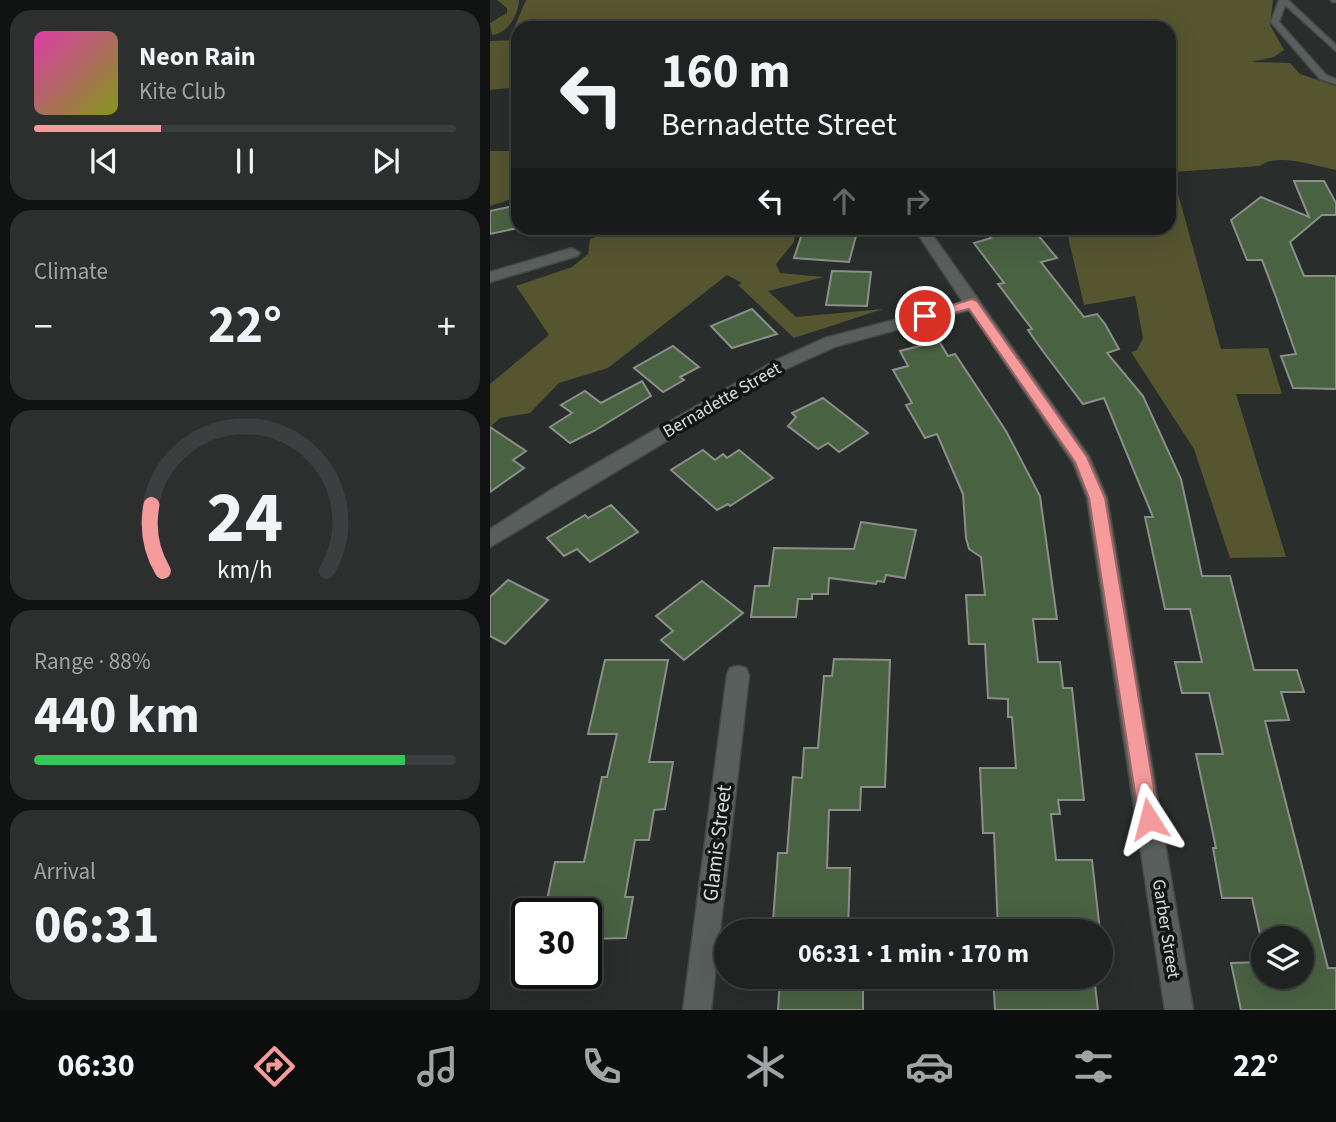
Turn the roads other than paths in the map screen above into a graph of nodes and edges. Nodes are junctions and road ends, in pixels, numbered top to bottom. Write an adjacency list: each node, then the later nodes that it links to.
1 (1284, 0): 2 (lane); 3 (lane)
2 (1336, 49)
3 (1336, 82)
4 (925, 235): 7 (street, Garber Street)
5 (572, 253): 6 (street)
6 (490, 277)
7 (972, 304): 8 (street, Bernadette Street); 11 (street, Garber Street)
8 (490, 539)
9 (737, 675): 10 (street, Glamis Street)
10 (697, 1010)
11 (1179, 1010)

